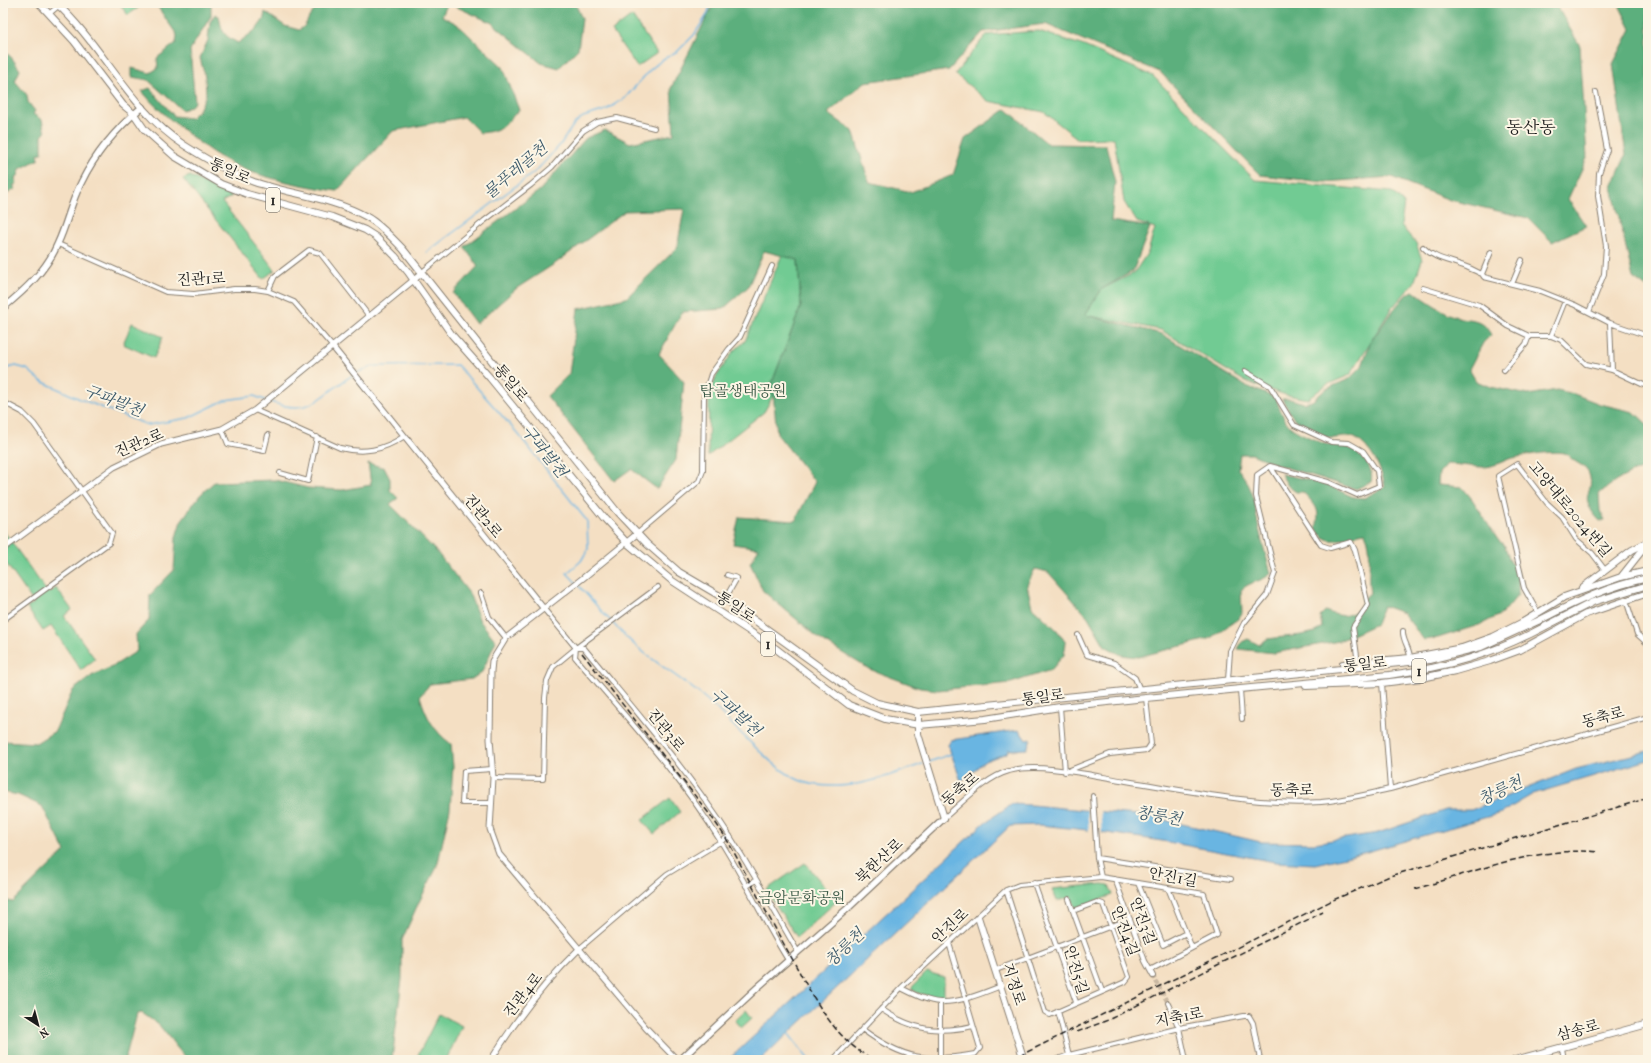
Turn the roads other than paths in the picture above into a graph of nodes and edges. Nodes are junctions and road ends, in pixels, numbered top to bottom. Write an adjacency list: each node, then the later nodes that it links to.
1 (39, 3): 3 (main road, 통일로 / 1)
2 (59, 4): 3 (street); 5 (main road, 통일로 / 1)
3 (50, 13): 6 (main road, 통일로 / 1)
4 (1596, 92): 21 (street)
5 (142, 106): 6 (main road); 13 (main road, 통일로 / 1)
6 (134, 114): 8 (main road); 15 (main road, 통일로 / 1)
7 (654, 128): 13 (street)
8 (58, 244): 18 (street, 진관1로); 20 (main road)
9 (1423, 247): 14 (street)
10 (1491, 252): 14 (street)
11 (1522, 260): 16 (street)
12 (772, 266): 41 (street)
13 (421, 274): 15 (street); 41 (main road, 통일로 / 1)
14 (1482, 274): 16 (street)
15 (414, 280): 22 (street); 43 (main road, 통일로 / 1)
16 (1512, 284): 19 (street)
17 (1423, 288): 24 (street)
18 (268, 291): 22 (street); 27 (street, 진관1로)
19 (1565, 301): 21 (street); 25 (street)
20 (3, 308)
21 (1589, 312): 23 (street)
22 (369, 316): 27 (street)
23 (1610, 323): 26 (street); 29 (street)
24 (1529, 336): 25 (street); 28 (street)
25 (1551, 336): 29 (street)
26 (1648, 336)
27 (332, 346): 33 (street, 진관2로); 37 (street, 진관2로)
28 (1504, 370)
29 (1612, 370): 31 (street)
30 (1245, 371): 38 (street)
31 (1648, 387)
32 (3, 402): 40 (street)
33 (256, 410): 34 (street, 진관2로); 36 (street)
34 (222, 430): 35 (street); 40 (street, 진관2로)
35 (268, 435)
36 (317, 437): 37 (street); 39 (street)
37 (403, 437): 59 (street, 진관2로)
38 (1270, 466): 69 (street, 통일로); 71 (street)
39 (280, 473)
40 (82, 491): 45 (street, 진관2로); 62 (street)
41 (638, 533): 43 (street); 57 (main road, 통일로 / 1)
42 (1648, 542): 46 (main road)
43 (627, 543): 59 (street); 81 (main road, 통일로 / 1)
44 (1648, 545): 49 (main road)
45 (3, 549)
46 (1605, 570): 53 (main road); 60 (street, 고양대로2024번길)
47 (1648, 571): 49 (main road)
48 (727, 575): 57 (street)
49 (1621, 577): 53 (main road); 58 (main road)
50 (1648, 578): 70 (main road, 통일로 / 1, bridge)
51 (1648, 585): 73 (main road, 통일로 / 1, bridge)
52 (658, 587): 67 (street)
53 (1577, 592): 56 (main road)
54 (481, 593): 65 (street)
55 (1648, 594): 58 (main road)
56 (1561, 598): 60 (main road); 61 (main road)
57 (725, 599): 78 (main road, 통일로 / 1)
58 (1625, 599): 61 (main road); 66 (street)
59 (544, 609): 65 (street); 67 (street, 진관3로)
60 (1538, 613): 68 (main road)
61 (1575, 619): 72 (main road)
62 (3, 620)
63 (1403, 631): 68 (street)
64 (1078, 635): 75 (street)
65 (506, 638): 82 (street)
66 (1648, 644)
67 (576, 648): 84 (street); 89 (street, 진관3로); 90 (street, 진관3로)
68 (1410, 658): 69 (main road)
69 (1358, 663): 70 (main road)
70 (1288, 674): 71 (main road, 통일로 / 1)
71 (1228, 680): 75 (main road, 통일로 / 1)
72 (1382, 683): 73 (main road); 85 (street)
73 (1287, 685): 74 (main road, 통일로 / 1)
74 (1240, 689): 76 (main road, 통일로 / 1); 80 (street)
75 (1140, 690): 78 (main road, 통일로 / 1)
76 (1146, 698): 77 (main road, 통일로 / 1); 83 (street)
77 (1060, 707): 81 (main road, 통일로 / 1); 83 (street)
78 (918, 712): 81 (main road)
79 (1648, 717): 85 (street, 동축로)
80 (1242, 719)
81 (918, 725): 88 (main road)
82 (492, 769): 84 (street); 87 (street)
83 (1065, 772): 85 (street, 동축로); 88 (street, 동축로)
84 (493, 778): 87 (street)
85 (1390, 789)
86 (1093, 798): 91 (street)
87 (491, 802): 111 (street)
88 (944, 818): 112 (main road, 북한산로)
89 (730, 836): 90 (street); 95 (street, 진관3로)
90 (721, 842): 98 (street, 진관3로); 111 (street)
91 (1097, 858): 92 (street); 94 (street)
92 (1101, 877): 93 (street, 안진로); 96 (street, 안진로)
93 (1116, 879): 97 (street, 안진1길); 104 (street, 안진3길)
94 (1231, 879)
95 (756, 880): 98 (street); 112 (street, 진관3로)
96 (1034, 883): 100 (street, 안진로); 109 (street, 안진5길)
97 (1138, 883): 99 (street, 안진1길); 106 (street)
98 (746, 886): 114 (street, 진관3로)
99 (1168, 888): 106 (street); 110 (street, 안진1길)
100 (1006, 890): 103 (street, 안진로); 113 (street, 안진5길)
101 (1069, 899): 102 (street)
102 (1073, 911): 105 (street, 안진4길); 107 (street)
103 (978, 917): 108 (street, 안진로); 115 (main road, 지정로)
104 (1130, 919): 105 (street); 116 (street, 안진3길)
105 (1110, 927): 107 (street); 120 (street, 안진4길)
106 (1186, 932): 110 (street)
107 (1083, 937): 109 (street); 120 (street)
108 (949, 943): 119 (street, 안진로); 121 (street)
109 (1056, 947): 113 (street); 123 (street, 안진5길)
110 (1192, 948): 116 (street, 안진1길)
111 (579, 949): 136 (street, 진관4로); 137 (street)
112 (798, 952): 114 (main road, 북한산로)
113 (1028, 958): 115 (street); 126 (street, 안진5길)
114 (788, 960): 138 (main road, 북한산로)
115 (996, 970): 118 (main road, 지정로)
116 (1150, 970): 117 (street, 안진3길)
117 (1153, 976)
118 (1001, 986): 121 (street); 140 (main road, 지정로)
119 (902, 988): 122 (street); 125 (street, 안진로)
120 (1102, 991): 123 (street)
121 (965, 998): 122 (street); 128 (street)
122 (940, 1002): 131 (street)
123 (1076, 1002): 126 (street, 안진5길)
124 (1168, 1003): 129 (street)
125 (881, 1010): 130 (street, 안진로); 131 (street)
126 (1058, 1011): 133 (street)
127 (1648, 1024): 132 (main road, 삼송로)
128 (973, 1026): 131 (street); 135 (street)
129 (1179, 1028): 133 (street, 지축1로); 143 (street); 144 (street, 지축1로)
130 (862, 1029): 134 (street); 139 (street, 안진로)
131 (939, 1030): 134 (street)
132 (1562, 1048): 145 (main road, 삼송로); 146 (street)
133 (1069, 1055): 141 (street, 지축1로); 142 (street)
134 (940, 1059): 135 (street)
135 (949, 1059)
136 (491, 1060)
137 (676, 1060)
138 (680, 1060)
139 (833, 1060)
140 (1024, 1060)
141 (1055, 1060)
142 (1070, 1060)
143 (1186, 1060)
144 (1260, 1060)
145 (1515, 1060)
146 (1564, 1060)

